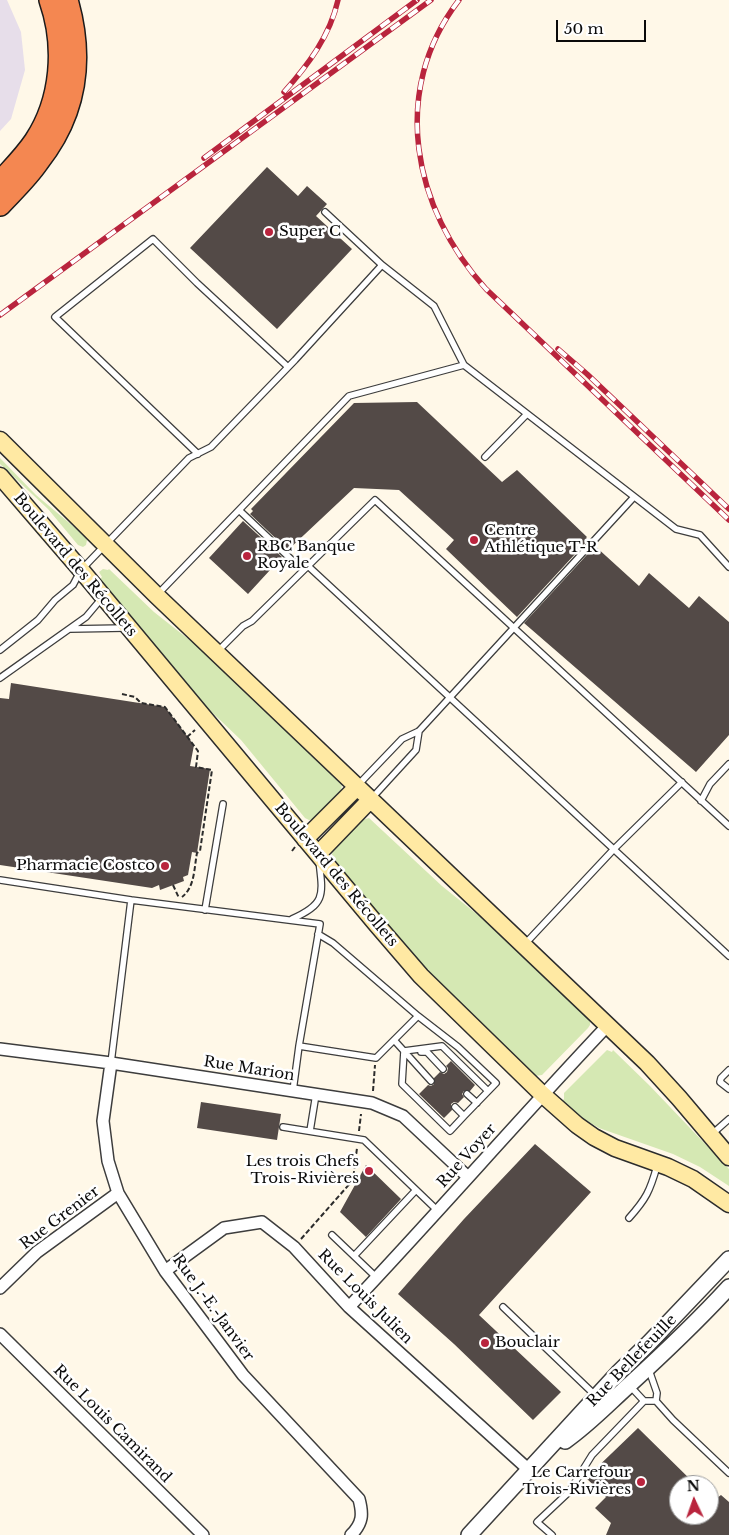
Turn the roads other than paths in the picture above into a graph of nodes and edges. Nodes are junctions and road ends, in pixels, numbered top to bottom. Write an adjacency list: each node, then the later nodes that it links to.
1 (50, 0): 3 (highway)
2 (68, 0): 4 (highway)
3 (0, 182)
4 (0, 205)
5 (325, 212): 6 (lane)
6 (382, 265): 7 (lane); 8 (lane)
7 (464, 364): 9 (lane); 15 (lane)
8 (288, 367): 11 (lane); 11 (lane)
9 (527, 414): 12 (lane); 14 (lane)
10 (0, 440): 16 (main road, Boulevard des Récollets)
11 (198, 454): 16 (lane)
12 (485, 457)
13 (0, 476): 19 (main road, Boulevard des Récollets)
14 (634, 497): 18 (lane); 23 (lane)
15 (240, 511): 17 (lane); 20 (lane)
16 (105, 545): 19 (lane); 20 (main road, Boulevard des Récollets)
17 (308, 566): 23 (lane); 26 (lane); 28 (lane)
18 (729, 567)
19 (81, 570): 21 (main road, Boulevard des Récollets); 25 (lane)
20 (157, 596): 26 (main road, Boulevard des Récollets)
21 (103, 597): 22 (main road, Boulevard des Récollets); 24 (lane)
22 (129, 628): 24 (lane); 37 (main road, Boulevard des Récollets)
23 (514, 628): 28 (lane); 31 (lane)
24 (70, 629): 27 (lane)
25 (0, 650)
26 (216, 653): 32 (main road, Boulevard des Récollets)
27 (0, 678)
28 (450, 698): 29 (lane); 38 (lane)
29 (419, 731): 32 (lane); 33 (lane)
30 (729, 764): 34 (lane)
31 (682, 782): 34 (lane); 38 (lane)
32 (356, 787): 33 (main road, Boulevard des Récollets); 37 (main road)
33 (370, 800): 39 (main road); 45 (main road, Boulevard des Récollets)
34 (701, 801): 36 (lane)
35 (223, 804): 42 (lane)
36 (729, 826)
37 (305, 839): 39 (main road, Boulevard des Récollets)
38 (614, 849): 45 (lane); 46 (lane)
39 (318, 854): 43 (lane); 62 (main road, Boulevard des Récollets)
40 (0, 880): 41 (lane)
41 (131, 900): 42 (lane); 53 (lane)
42 (205, 910): 43 (lane)
43 (290, 920): 44 (lane)
44 (318, 934): 47 (lane); 50 (lane)
45 (524, 945): 48 (main road, Boulevard des Récollets)
46 (729, 956)
47 (418, 1016): 49 (lane); 59 (lane)
48 (608, 1025): 62 (street, Rue Voyer); 69 (main road, Boulevard des Récollets)
49 (394, 1040): 50 (lane); 52 (lane)
50 (299, 1046): 58 (lane)
51 (0, 1049): 53 (street, Rue Marion)
52 (404, 1051): 54 (lane); 56 (lane); 59 (lane); 65 (lane)
53 (111, 1062): 58 (street, Rue Marion); 74 (street, Rue J.-E.-Janvier)
54 (443, 1069)
55 (729, 1070): 57 (lane)
56 (431, 1082)
57 (729, 1089)
58 (293, 1090): 60 (street, Rue Marion)
59 (488, 1091): 63 (lane)
60 (316, 1094): 68 (lane); 72 (street, Rue Marion)
61 (468, 1094): 63 (lane)
62 (542, 1094): 71 (main road, Boulevard des Récollets); 72 (street, Rue Voyer)
63 (477, 1103): 65 (lane)
64 (455, 1107): 65 (lane)
65 (464, 1116)
66 (729, 1119): 69 (lane)
67 (283, 1127): 68 (lane)
68 (310, 1131): 73 (lane)
69 (710, 1136): 70 (main road, Boulevard des Récollets)
70 (729, 1157)
71 (658, 1164): 75 (main road, Boulevard des Récollets); 77 (lane)
72 (468, 1177): 76 (street, Rue Voyer)
73 (416, 1190): 76 (lane); 79 (lane)
74 (118, 1193): 81 (street, Rue J.-E.-Janvier); 84 (street, Rue Grenier)
75 (729, 1204)
76 (438, 1211): 82 (street, Rue Voyer)
77 (629, 1218)
78 (332, 1235): 79 (lane)
79 (354, 1256): 82 (lane)
80 (729, 1259): 89 (street, Rue Bellefeuille)
81 (165, 1271): 85 (street, Rue Louis Julien); 97 (street, Rue J.-E.-Janvier)
82 (376, 1277): 85 (street, Rue Voyer)
83 (729, 1287): 88 (street, Rue Bellefeuille)
84 (0, 1288)
85 (349, 1306): 94 (street, Rue Louis Julien)
86 (503, 1307): 93 (lane)
87 (0, 1334): 96 (street, Rue Louis Camirand)
88 (648, 1368): 90 (street, Rue Bellefeuille); 92 (lane)
89 (618, 1373): 90 (lane); 93 (street, Rue Bellefeuille)
90 (629, 1385): 91 (lane); 93 (street, Rue Bellefeuille)
91 (644, 1401): 92 (lane); 99 (lane)
92 (656, 1401): 95 (lane)
93 (602, 1402): 94 (street, Rue Bellefeuille)
94 (534, 1465): 98 (street, Rue Bellefeuille)
95 (729, 1473)
96 (203, 1535)
97 (351, 1535)
98 (469, 1535)
99 (552, 1535)

